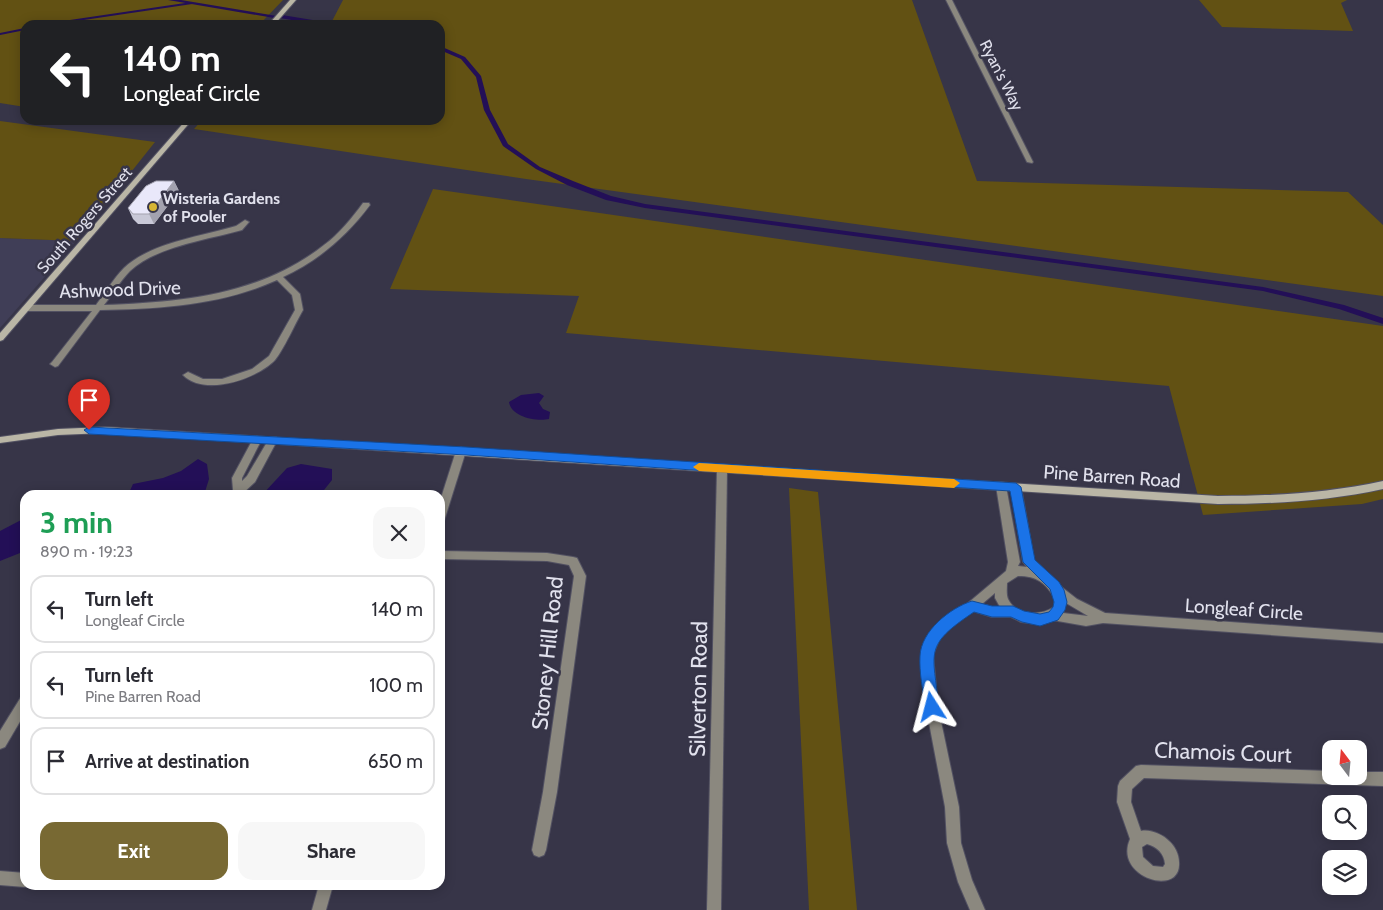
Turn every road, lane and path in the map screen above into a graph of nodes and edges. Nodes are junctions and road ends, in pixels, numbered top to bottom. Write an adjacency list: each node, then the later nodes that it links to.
1 (292, 0): 3 (main road)
2 (949, 0): 5 (street, Ryan's Way)
3 (275, 20)
4 (185, 125): 10 (main road, South Rogers Street)
5 (1030, 162)
6 (366, 205): 8 (street, Ashwood Drive)
7 (244, 222): 9 (street)
8 (277, 276): 9 (street, Ashwood Drive); 13 (street)
9 (100, 307): 10 (street, Ashwood Drive); 12 (street)
10 (26, 308): 11 (main road, South Rogers Street)
11 (0, 338)
12 (55, 364)
13 (188, 375)
14 (257, 439): 15 (main road, Pine Barren Road); 16 (main road, Pine Barren Road); 22 (street)
15 (0, 440)
16 (273, 440): 17 (main road, Pine Barren Road); 23 (street)
17 (461, 451): 18 (main road, Pine Barren Road); 24 (street)
18 (722, 469): 20 (main road, Pine Barren Road); 44 (street, Silverton Road)
19 (1383, 485): 21 (main road, Pine Barren Road)
20 (1001, 486): 21 (main road, Pine Barren Road); 26 (street)
21 (1016, 487): 27 (street, Longleaf Circle)
22 (236, 490)
23 (238, 490)
24 (445, 502)
25 (445, 555): 39 (street, Stoney Hill Road)
26 (1011, 573): 27 (street); 28 (street)
27 (1043, 576): 29 (street, Longleaf Circle)
28 (1002, 581): 30 (street); 31 (street)
29 (1054, 586): 32 (street); 33 (street, Longleaf Circle)
30 (972, 606): 31 (street, Longleaf Circle); 45 (street)
31 (1013, 612): 32 (street, Longleaf Circle)
32 (1053, 616): 33 (street, Longleaf Circle)
33 (1103, 618): 34 (street, Longleaf Circle)
34 (1383, 638)
35 (20, 710): 36 (street)
36 (0, 743)
37 (1383, 779): 38 (street, Chamois Court)
38 (1138, 841)
39 (539, 850)
40 (0, 878): 41 (street)
41 (20, 880)
42 (325, 890): 43 (street)
43 (319, 910)
44 (714, 910)
45 (978, 910)

